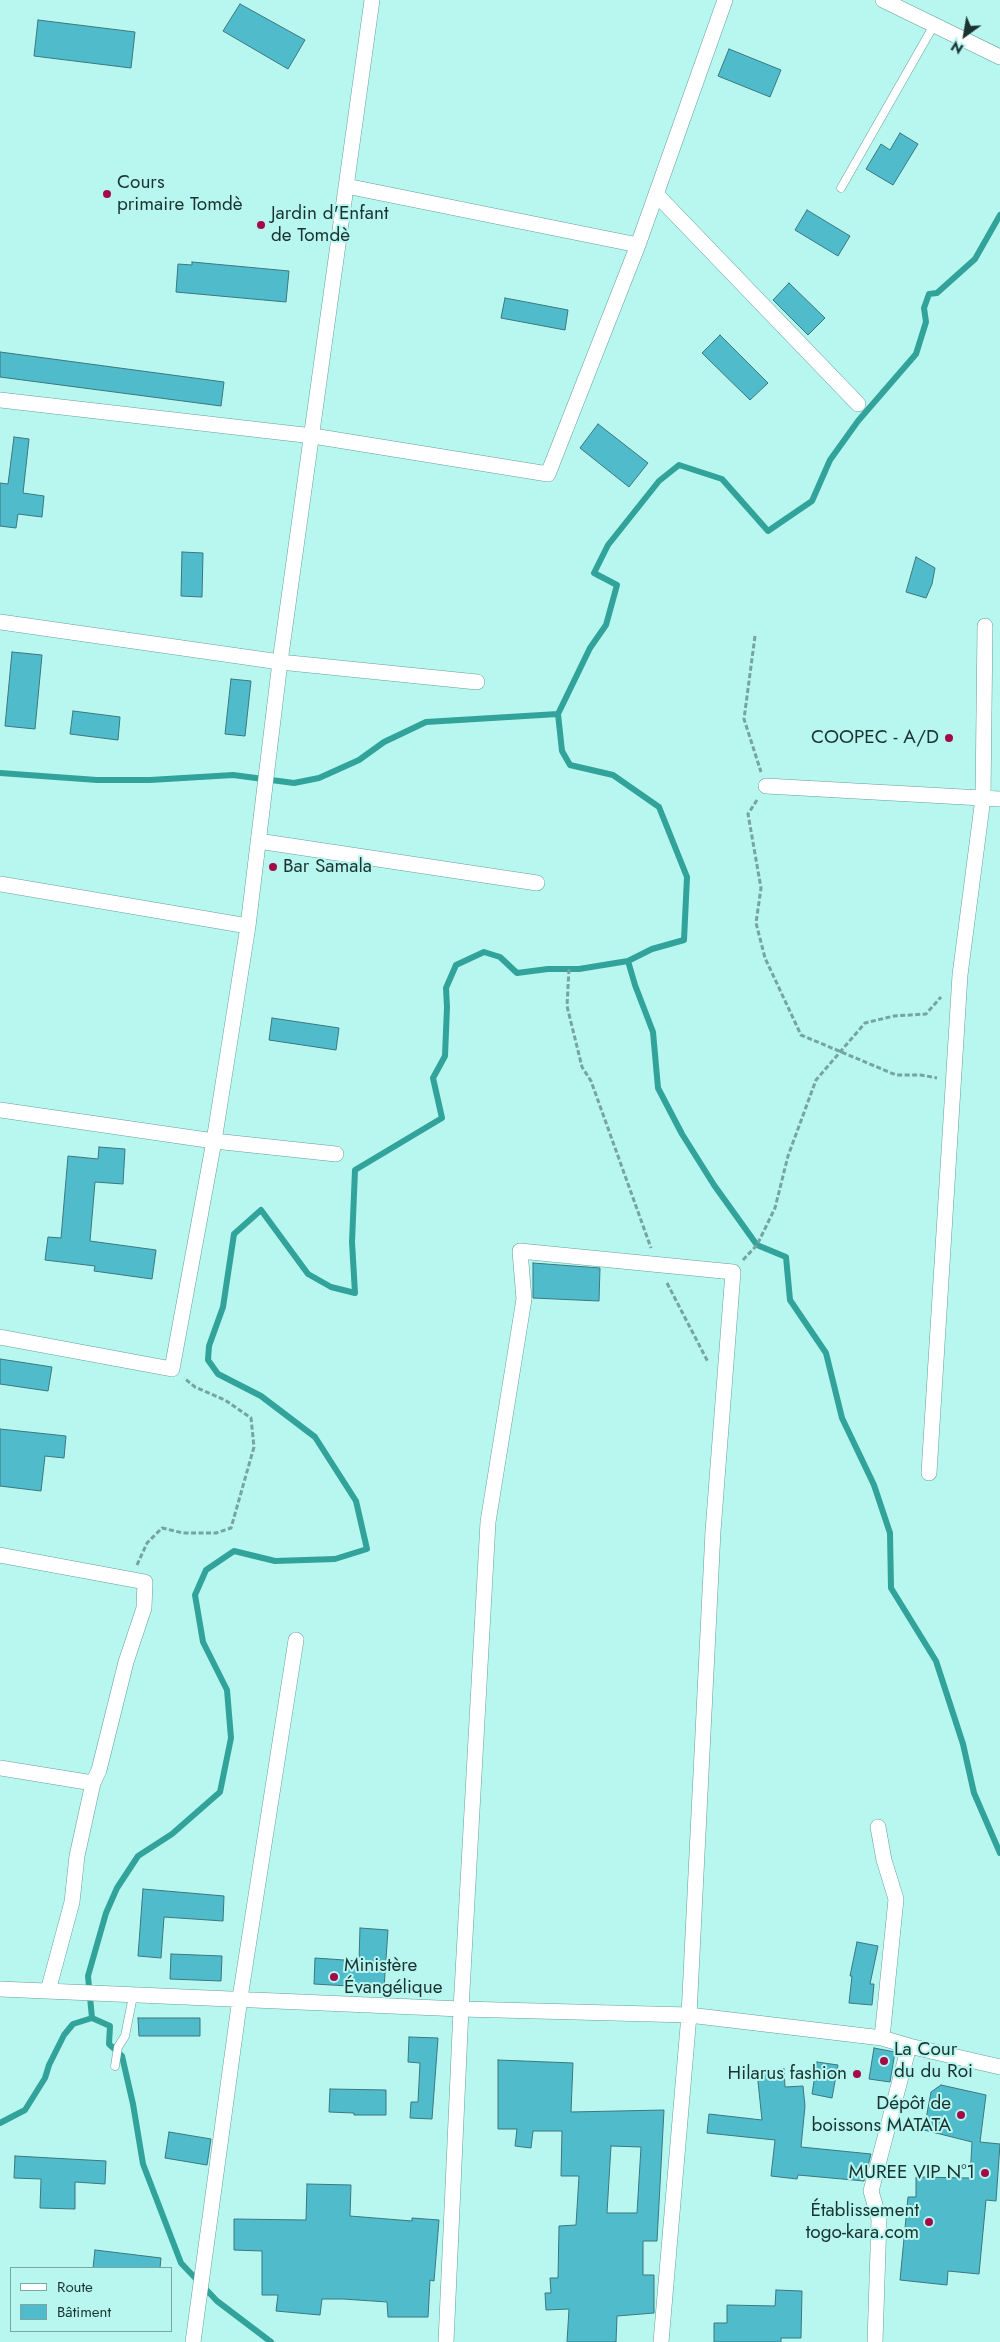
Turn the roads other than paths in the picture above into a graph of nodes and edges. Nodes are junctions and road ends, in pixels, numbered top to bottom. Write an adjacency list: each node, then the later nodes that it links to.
1 (372, 0): 6 (street)
2 (726, 0): 8 (street)
3 (883, 0): 4 (street)
4 (934, 25): 5 (street); 7 (lane)
5 (1000, 57)
6 (346, 186): 9 (street); 12 (street)
7 (841, 188)
8 (656, 194): 9 (street); 11 (street)
9 (638, 245): 12 (street)
10 (0, 400): 12 (street)
11 (858, 404)
12 (313, 436): 15 (street)
13 (0, 622): 15 (street)
14 (985, 626): 18 (street)
15 (280, 662): 16 (street); 20 (street)
16 (477, 682)
17 (766, 786): 18 (street)
18 (983, 798): 19 (street); 28 (street)
19 (1000, 799)
20 (258, 841): 21 (street); 23 (street)
21 (537, 883)
22 (0, 884): 23 (street)
23 (248, 926): 25 (street)
24 (0, 1110): 25 (street)
25 (214, 1141): 26 (street); 27 (street)
26 (336, 1154)
27 (0, 1337)
28 (929, 1473)
29 (0, 1555): 32 (street)
30 (296, 1640): 37 (street)
31 (0, 1768): 32 (street)
32 (93, 1784): 35 (street)
33 (878, 1827): 40 (street)
34 (0, 1989): 35 (street)
35 (48, 1991): 36 (street)
36 (133, 1996): 37 (street); 42 (lane)
37 (240, 1998): 38 (street); 44 (street)
38 (461, 2009): 39 (street); 39 (street); 45 (street)
39 (689, 2015): 40 (street); 46 (street)
40 (882, 2038): 41 (street)
41 (910, 2046): 43 (street); 47 (street)
42 (114, 2066)
43 (1000, 2066)
44 (193, 2342)
45 (446, 2342)
46 (661, 2342)
47 (875, 2342)

